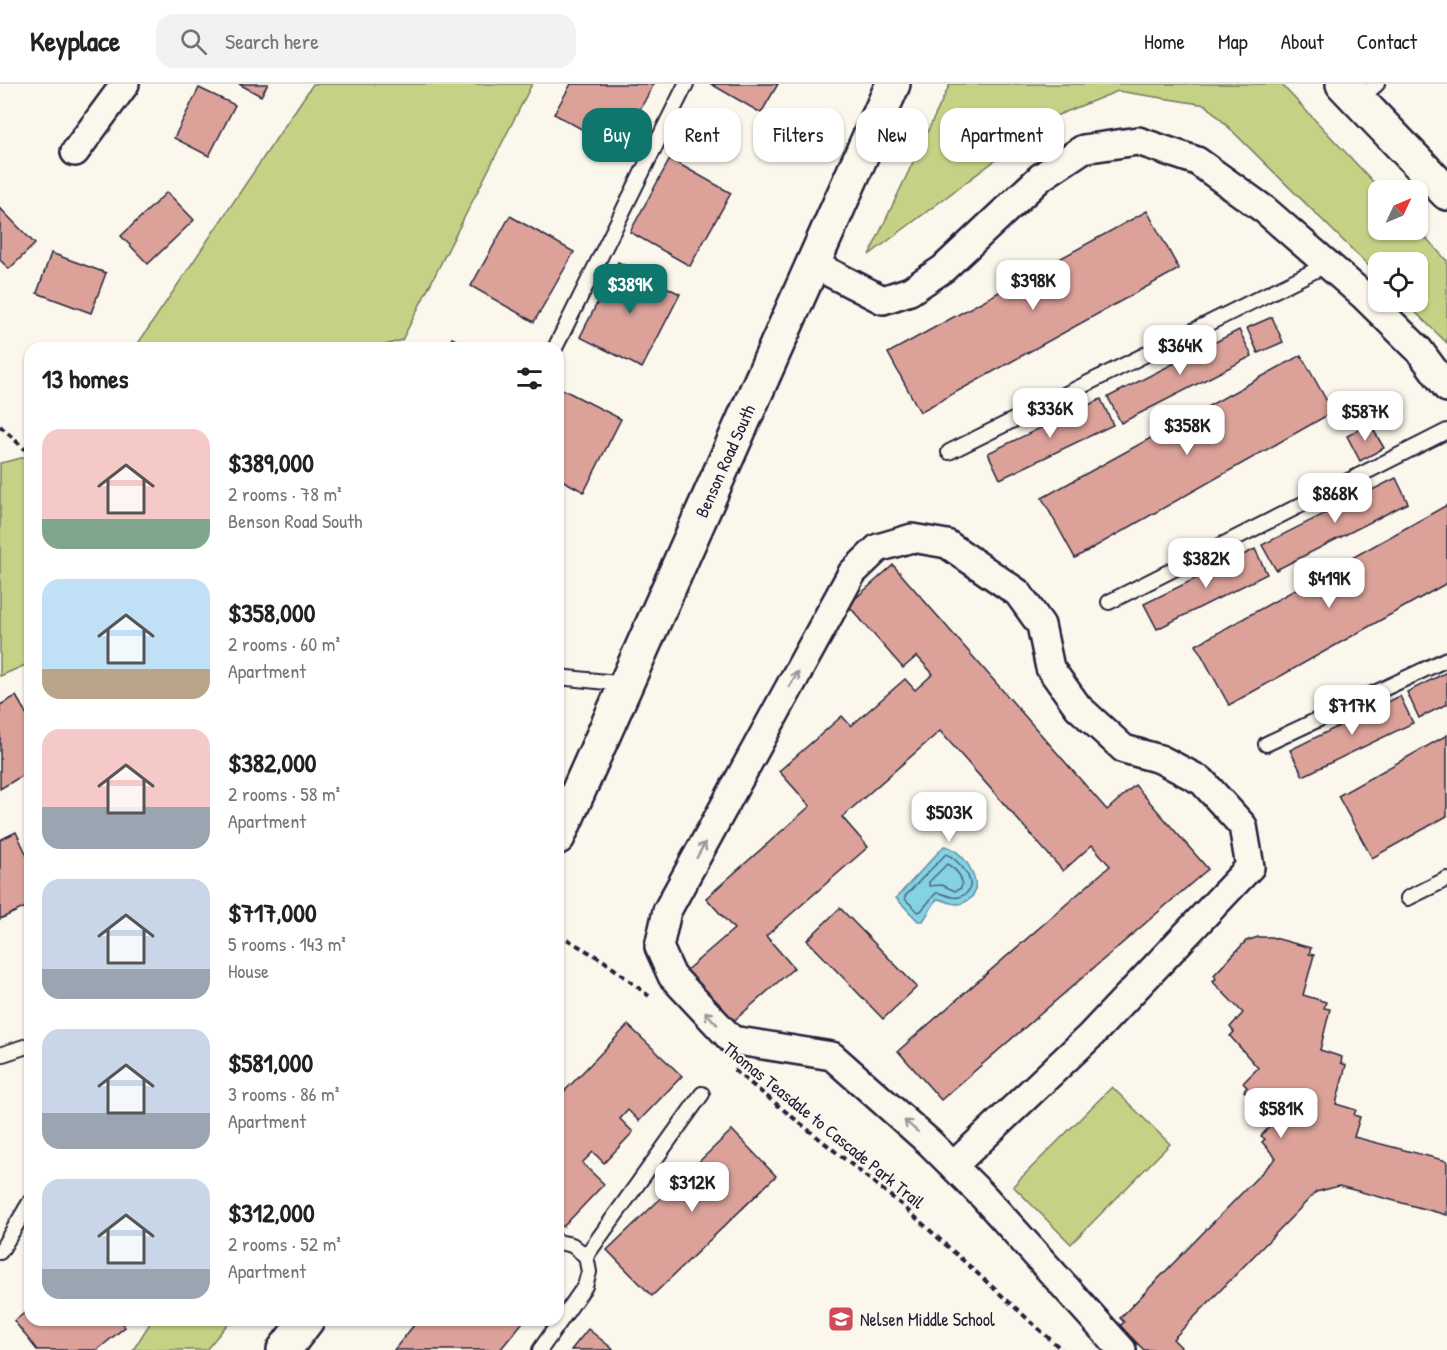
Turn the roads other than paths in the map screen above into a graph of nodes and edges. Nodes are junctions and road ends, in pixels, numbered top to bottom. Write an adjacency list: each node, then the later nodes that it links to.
1 (125, 84): 5 (street)
2 (686, 84): 9 (lane)
3 (893, 84): 7 (street, Benson Road South)
4 (1359, 89): 6 (street)
5 (75, 152)
6 (1447, 193)
7 (813, 264): 8 (street); 16 (street, Benson Road South)
8 (1326, 265): 10 (street); 12 (lane)
9 (558, 342)
10 (1447, 388)
11 (1447, 431): 13 (lane)
12 (949, 452)
13 (1108, 602)
14 (1447, 659): 17 (lane)
15 (564, 678): 16 (lane)
16 (626, 684): 18 (street, Benson Road South)
17 (1266, 744)
18 (564, 824)
19 (1447, 879): 20 (lane)
20 (1408, 898)
21 (24, 1047): 22 (lane)
22 (0, 1055)
23 (702, 1094): 28 (lane)
24 (953, 1166): 24 (street, one-way to 24); 34 (street)
25 (24, 1212): 27 (lane)
26 (564, 1243): 28 (lane)
27 (0, 1252)
28 (586, 1256): 29 (lane)
29 (564, 1316)
30 (302, 1326): 32 (street)
31 (557, 1326): 33 (lane)
32 (284, 1350)
33 (540, 1350)
34 (1122, 1350)

